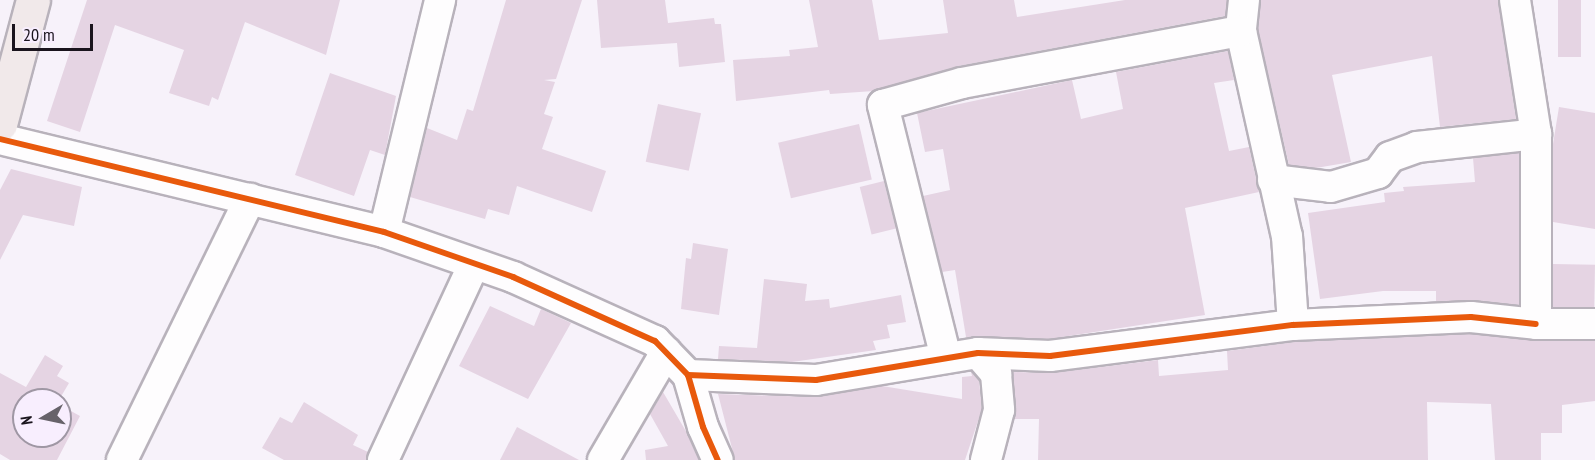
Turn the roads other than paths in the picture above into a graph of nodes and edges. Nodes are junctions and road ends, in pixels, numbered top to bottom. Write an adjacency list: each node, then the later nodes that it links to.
1 (33, 0): 6 (main road)
2 (440, 0): 11 (street)
3 (1244, 0): 5 (street)
4 (1515, 0): 7 (street)
5 (1241, 31): 9 (street); 18 (street)
6 (0, 124)
7 (1536, 134): 9 (street); 13 (street)
8 (0, 139): 10 (street)
9 (1273, 180): 15 (street)
10 (250, 200): 11 (street); 20 (street)
11 (384, 232): 12 (street)
12 (474, 264): 16 (street); 21 (street)
13 (1536, 324): 14 (street); 15 (street)
14 (1595, 324)
15 (1293, 326): 17 (street)
16 (666, 352): 19 (street); 22 (street)
17 (978, 353): 18 (street); 24 (street)
18 (946, 358): 19 (street)
19 (688, 375): 23 (street)
20 (122, 460)
21 (383, 460)
22 (603, 460)
23 (718, 460)
24 (986, 460)

